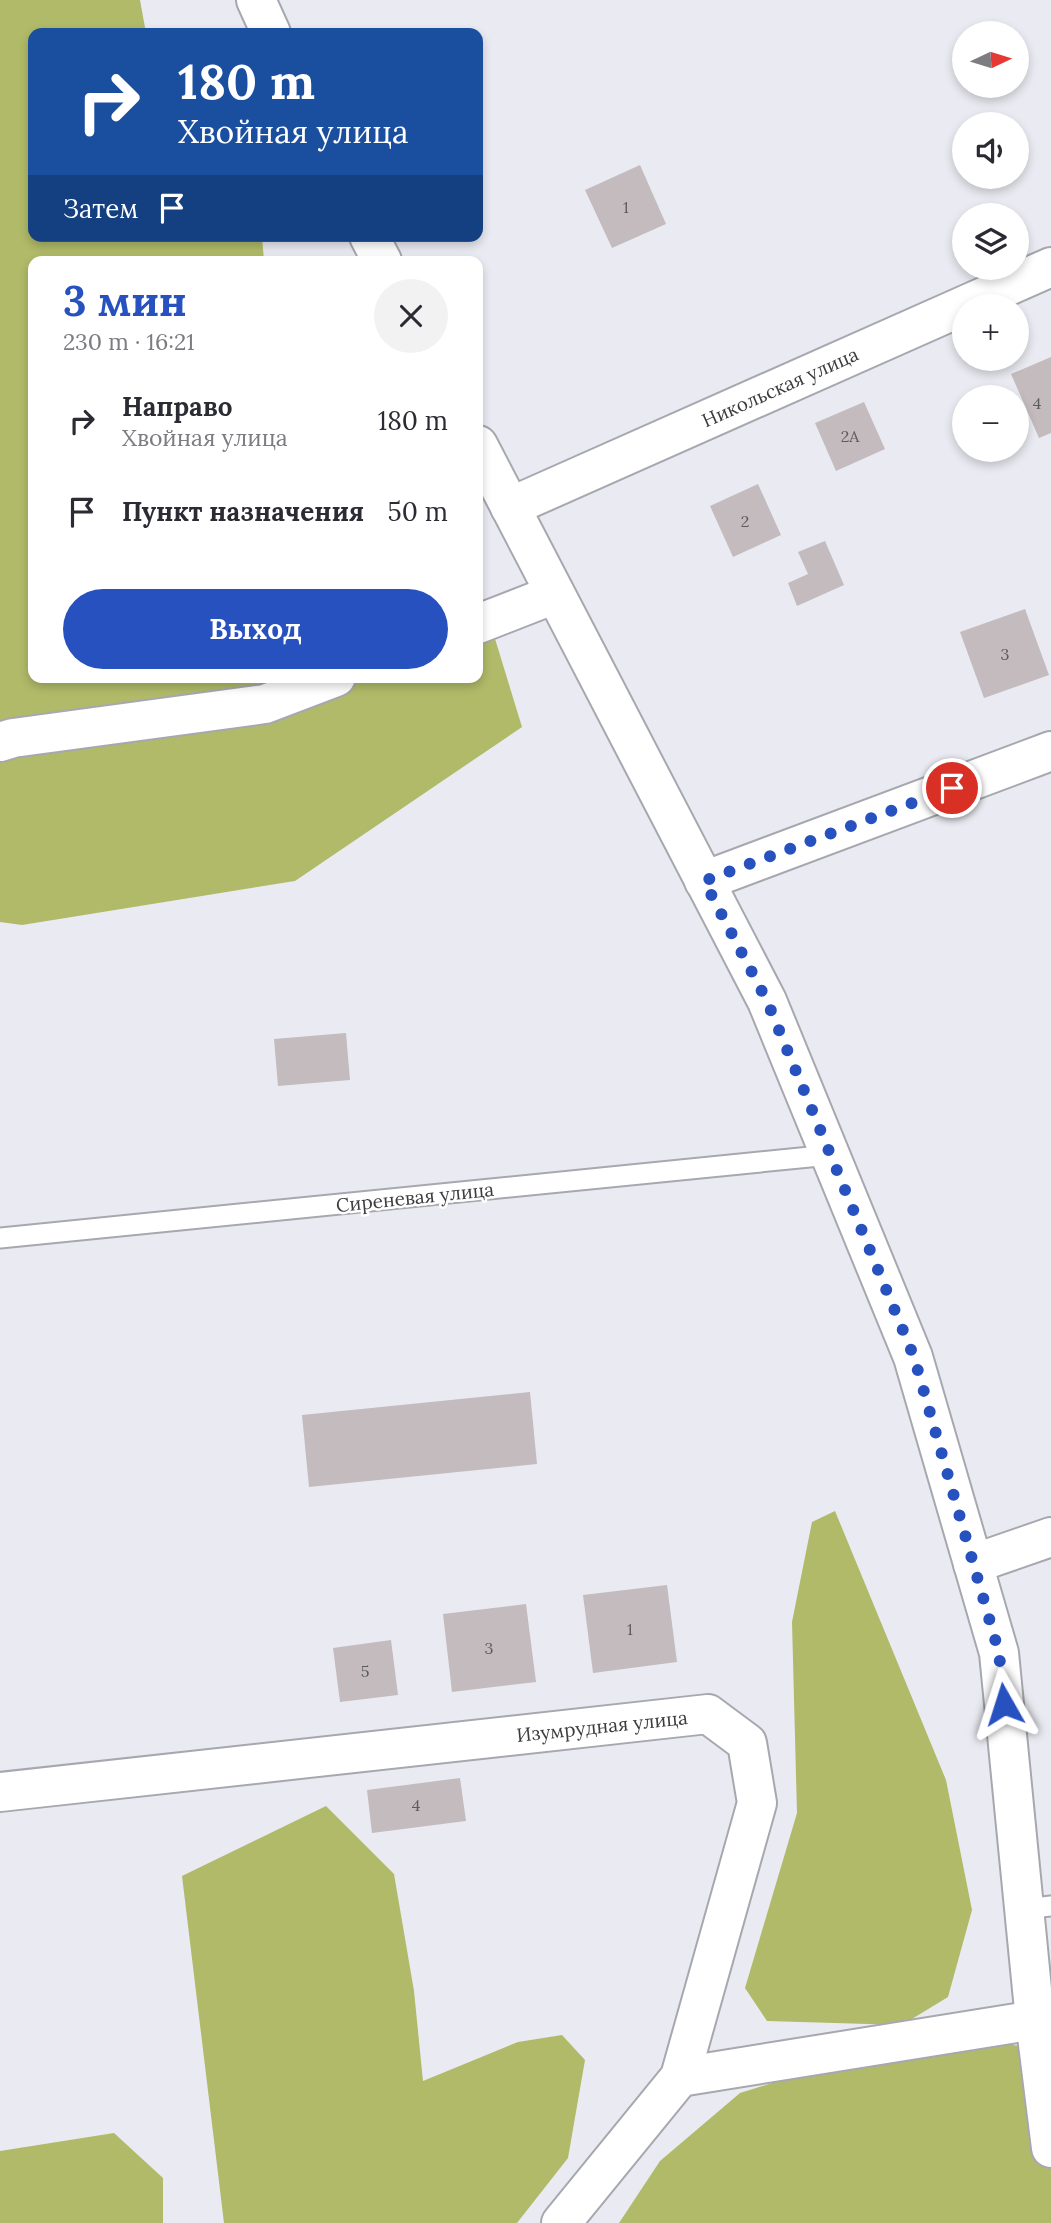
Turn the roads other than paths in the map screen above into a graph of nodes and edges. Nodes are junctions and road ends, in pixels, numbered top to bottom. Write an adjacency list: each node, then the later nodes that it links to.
1 (256, 0): 2 (street)
2 (269, 28)
3 (1051, 267): 5 (street, Никольская улица)
4 (483, 455): 5 (street)
5 (510, 507): 6 (street)
6 (555, 594): 7 (street); 11 (street)
7 (483, 622)
8 (320, 683): 9 (street)
9 (0, 742)
10 (1051, 751): 11 (street)
11 (704, 881): 12 (street)
12 (830, 1156): 13 (lane, Сиреневая улица); 15 (street)
13 (0, 1238)
14 (1051, 1538): 15 (street)
15 (973, 1564): 17 (street)
16 (0, 1792): 19 (street, Изумрудная улица)
17 (1038, 1908): 18 (street)
18 (1035, 2020): 19 (street); 20 (street)
19 (680, 2077): 21 (street, Изумрудная улица)
20 (1051, 2148)
21 (561, 2223)

